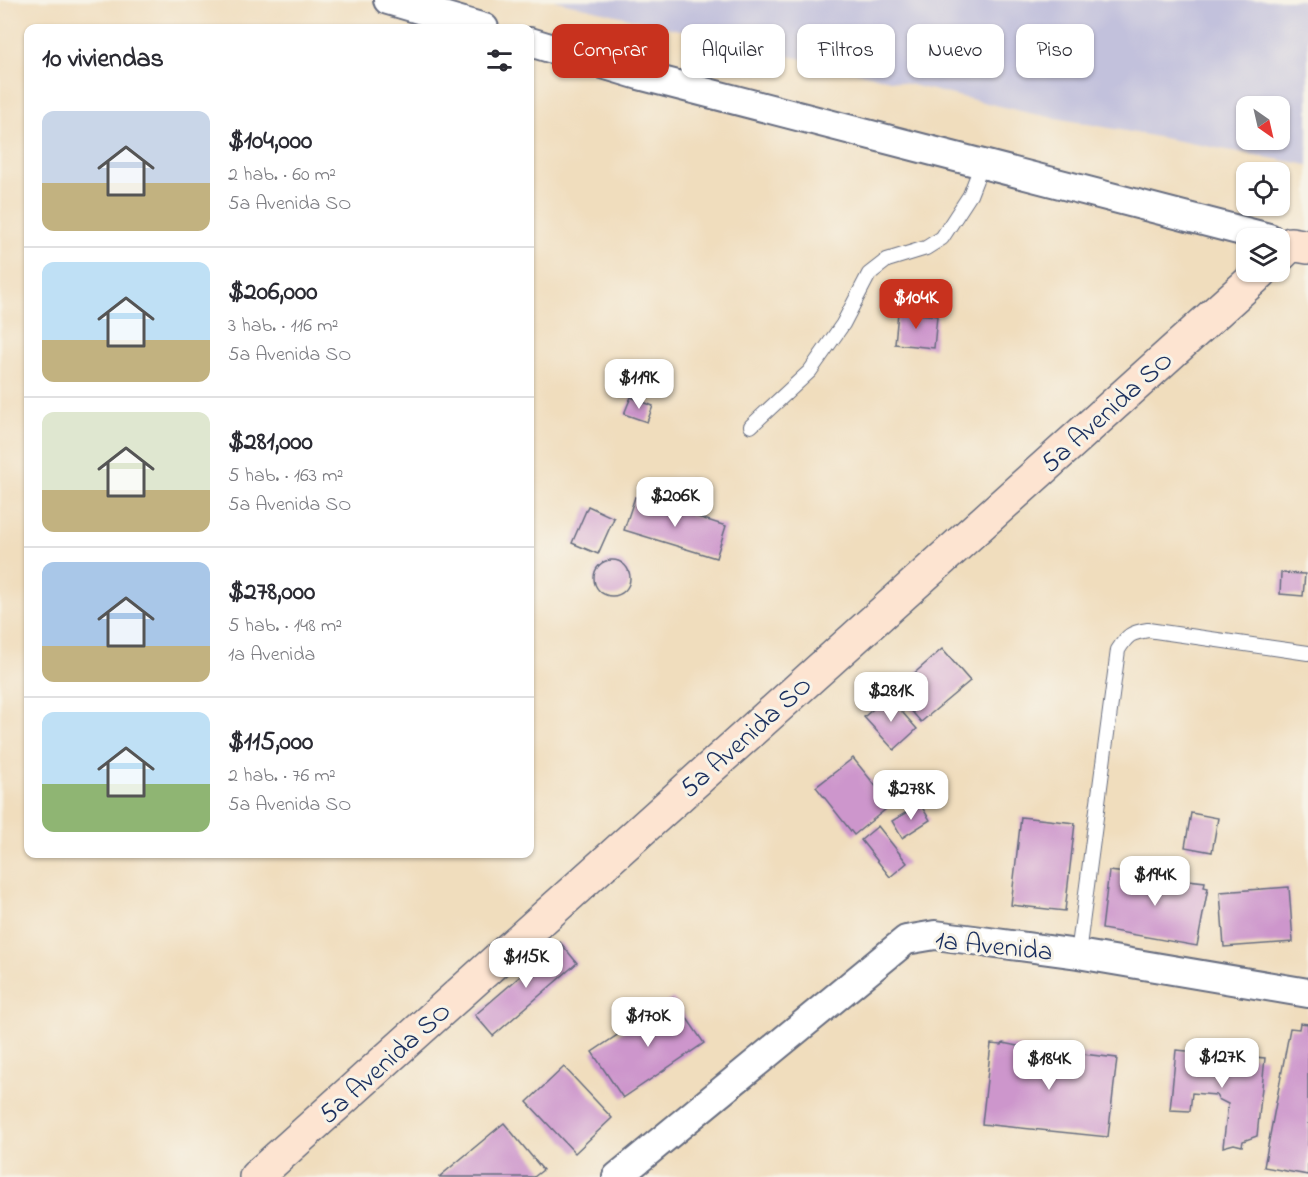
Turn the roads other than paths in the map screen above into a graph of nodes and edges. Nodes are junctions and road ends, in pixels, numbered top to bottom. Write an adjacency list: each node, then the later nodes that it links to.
1 (388, 0): 2 (street)
2 (470, 24)
3 (534, 43): 4 (street)
4 (982, 164): 5 (street); 7 (lane)
5 (1236, 232)
6 (1250, 282): 11 (street, 5a Avenida SO)
7 (752, 426)
8 (1308, 653): 9 (lane)
9 (1078, 954): 10 (street, 1a Avenida); 12 (street, 1a Avenida)
10 (1308, 993)
11 (256, 1177)
12 (617, 1177)

